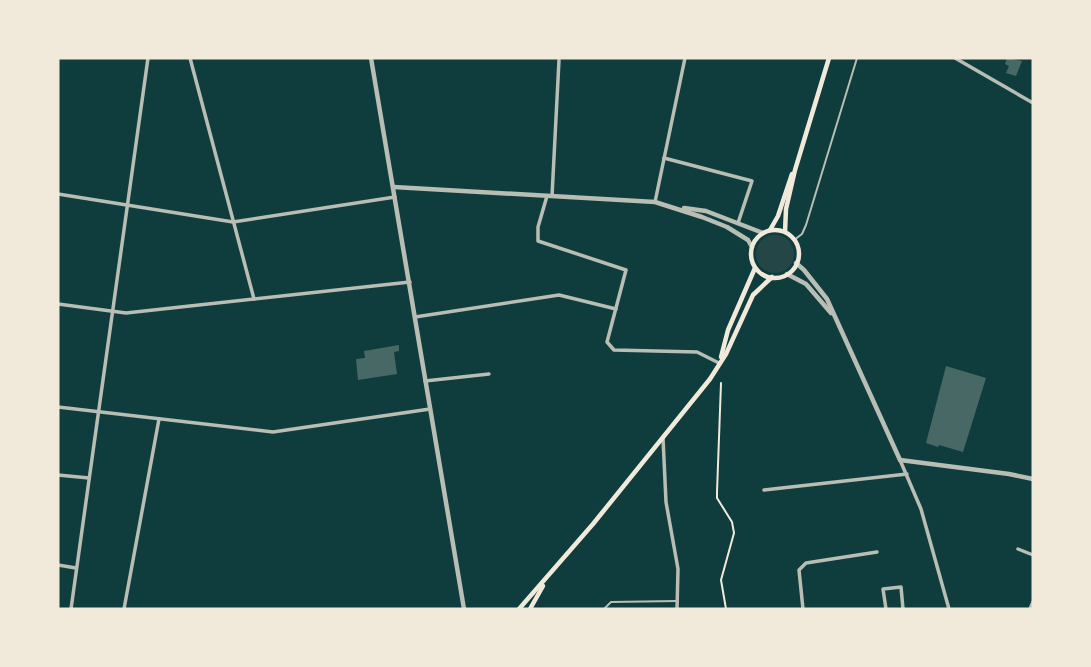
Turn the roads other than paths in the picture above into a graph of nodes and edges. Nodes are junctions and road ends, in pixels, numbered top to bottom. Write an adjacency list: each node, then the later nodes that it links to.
1 (148, 58): 17 (street)
2 (190, 58): 19 (street)
3 (371, 58): 12 (street)
4 (685, 58): 10 (street)
5 (829, 58): 11 (main road)
6 (857, 58): 24 (lane)
7 (955, 58): 9 (street)
8 (559, 60): 14 (street)
9 (1033, 103)
10 (664, 158): 16 (street); 20 (street)
11 (794, 170): 21 (main road); 22 (main road)
12 (394, 187): 14 (street); 15 (street)
13 (58, 194): 17 (street)
14 (550, 196): 16 (street); 33 (street)
15 (395, 197): 19 (street); 30 (street)
16 (655, 202): 18 (street)
17 (127, 205): 19 (street); 34 (street)
18 (670, 206): 20 (street); 25 (street)
19 (233, 222): 31 (street)
20 (738, 223): 23 (street)
21 (770, 230): 22 (main road); 23 (main road)
22 (785, 232): 24 (main road)
23 (763, 233): 25 (main road)
24 (794, 240): 26 (main road)
25 (752, 247): 27 (main road)
26 (796, 263): 28 (main road); 36 (street)
27 (755, 267): 29 (main road); 37 (main road)
28 (787, 274): 29 (main road); 36 (street)
29 (772, 277): 37 (main road)
30 (410, 282): 31 (street); 35 (street)
31 (254, 299): 34 (street)
32 (58, 304): 34 (street)
33 (616, 309): 35 (street); 37 (street)
34 (111, 313): 42 (street)
35 (415, 317): 39 (street)
36 (834, 317): 45 (street)
37 (719, 363): 44 (main road)
38 (489, 374): 39 (street)
39 (425, 381): 41 (street)
40 (58, 407): 42 (street)
41 (430, 409): 43 (street); 61 (street)
42 (99, 412): 43 (street); 48 (street)
43 (159, 419): 60 (street)
44 (663, 438): 56 (main road); 57 (street)
45 (900, 460): 46 (street); 49 (street)
46 (906, 474): 50 (street); 69 (street)
47 (58, 475): 48 (street)
48 (89, 478): 55 (street)
49 (1033, 479)
50 (764, 491)
51 (1018, 549): 53 (street)
52 (877, 552): 66 (street)
53 (1033, 555)
54 (58, 565): 55 (street)
55 (77, 568): 59 (street)
56 (547, 579): 62 (main road); 63 (main road)
57 (678, 601): 64 (lane); 65 (street)
58 (1033, 602): 70 (street)
59 (71, 609)
60 (124, 609)
61 (464, 609)
62 (519, 609)
63 (530, 609)
64 (604, 609)
65 (677, 609)
66 (803, 609)
67 (886, 609): 68 (street)
68 (903, 609)
69 (949, 609)
70 (1030, 609)

